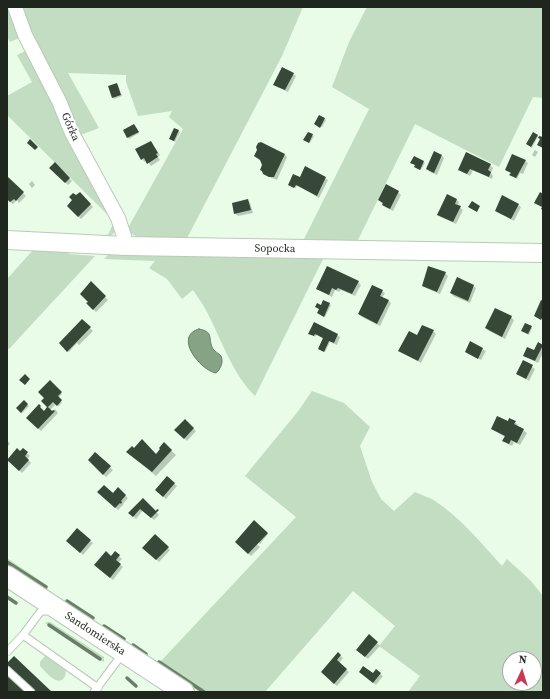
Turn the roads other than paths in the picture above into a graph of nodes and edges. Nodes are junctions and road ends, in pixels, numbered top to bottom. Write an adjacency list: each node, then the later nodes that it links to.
1 (15, 7): 3 (street, Górka)
2 (7, 240): 3 (street, Sopocka)
3 (126, 246): 4 (street, Sopocka)
4 (543, 253)
5 (7, 576): 8 (main road, Sandomierska)
6 (7, 589): 7 (main road, Sandomierska)
7 (41, 611): 8 (lane); 9 (lane); 11 (main road, Sandomierska)
8 (63, 613): 11 (main road, Sandomierska)
9 (23, 635): 10 (lane); 13 (lane)
10 (7, 652)
11 (120, 657): 13 (lane); 15 (main road, Sandomierska); 16 (main road, Sandomierska)
12 (7, 670): 14 (lane)
13 (96, 690)
14 (31, 692)
15 (164, 692)
16 (184, 692)

